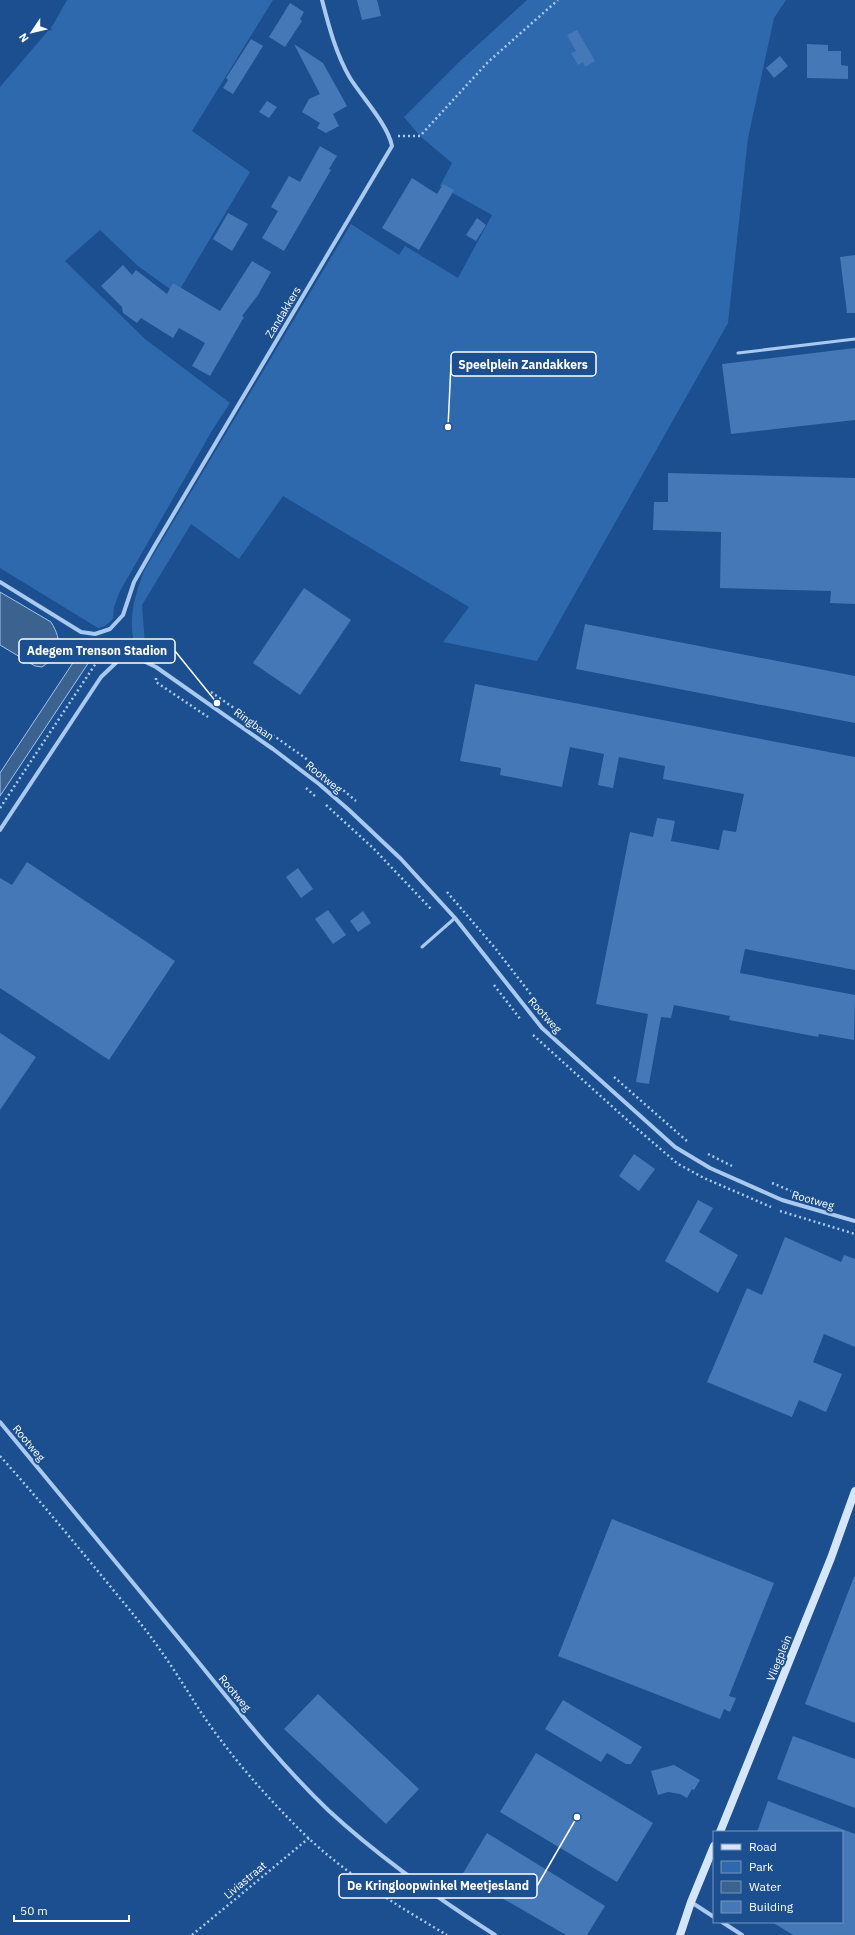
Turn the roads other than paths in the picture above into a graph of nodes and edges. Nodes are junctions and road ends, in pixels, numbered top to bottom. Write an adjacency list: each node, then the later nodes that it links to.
1 (322, 0): 4 (street, Zandakkers)
2 (855, 339): 3 (lane)
3 (738, 353)
4 (0, 582)
5 (273, 749): 6 (street, Ringbaan); 7 (street, Rootweg)
6 (0, 830)
7 (455, 918): 8 (lane); 9 (street, Rootweg)
8 (422, 947)
9 (855, 1222)
10 (0, 1422): 17 (street, Rootweg)
11 (855, 1491): 12 (street, Vliegplein)
12 (720, 1831)
13 (713, 1848): 14 (street)
14 (691, 1902): 15 (street); 18 (street)
15 (713, 1915)
16 (724, 1923): 19 (street)
17 (495, 1935)
18 (680, 1935)
19 (742, 1935)

